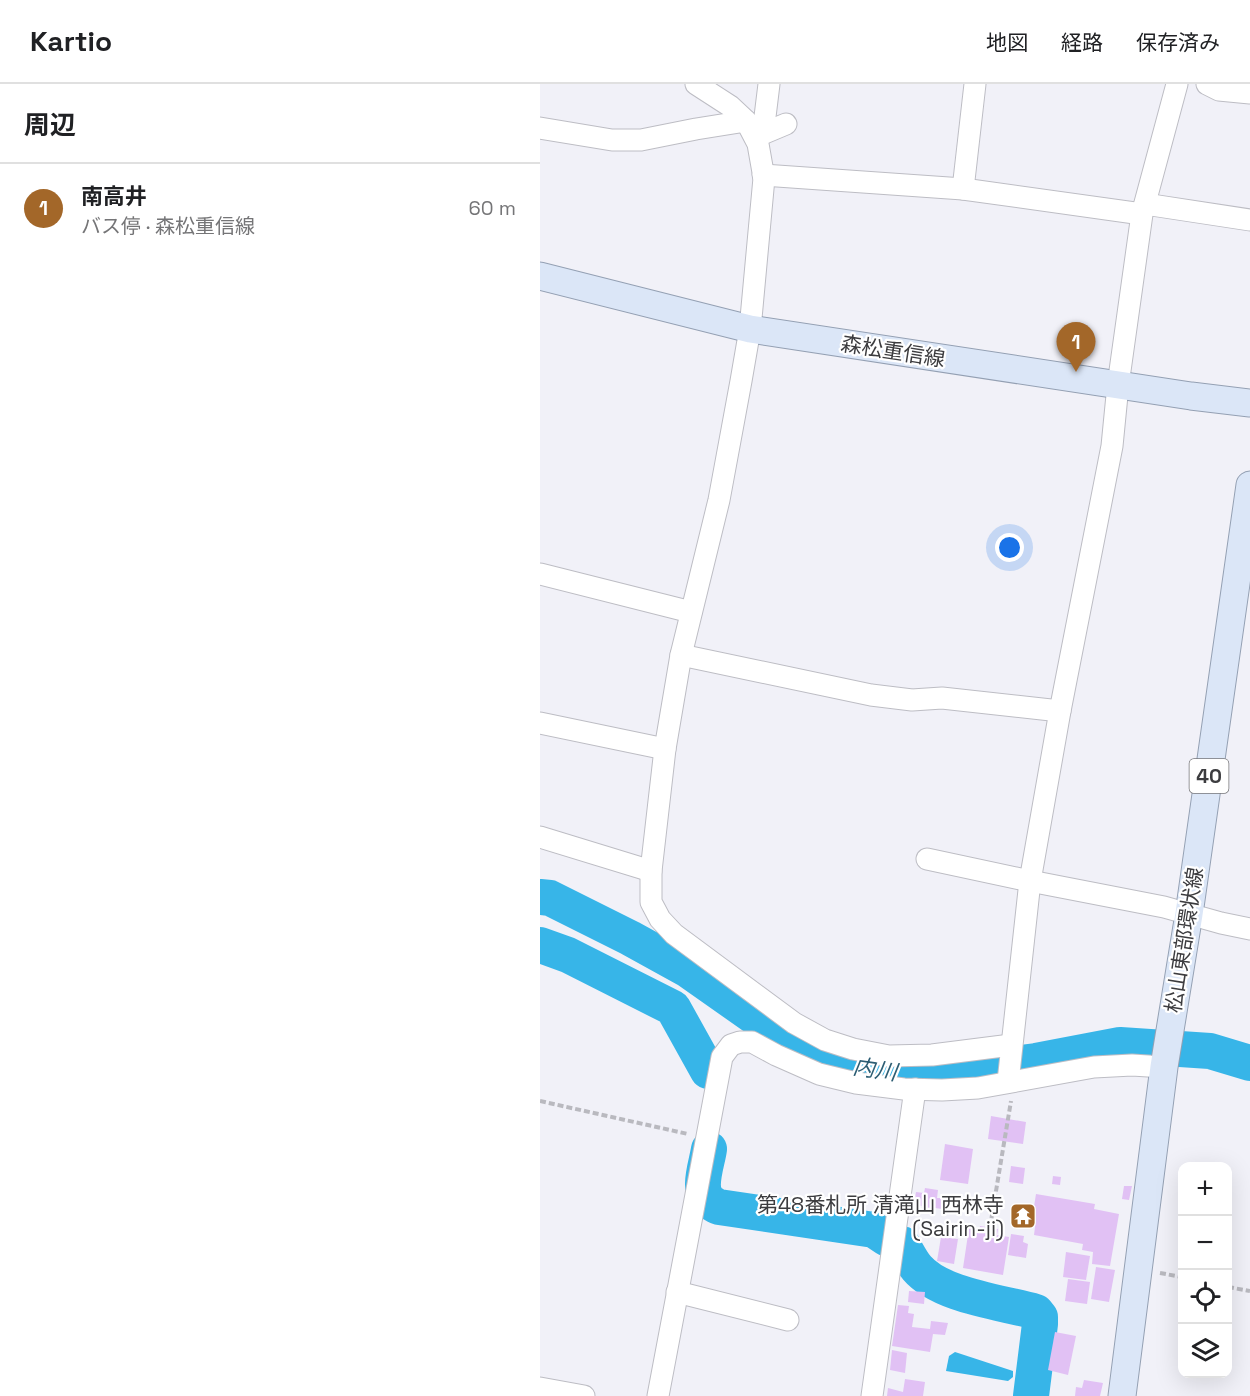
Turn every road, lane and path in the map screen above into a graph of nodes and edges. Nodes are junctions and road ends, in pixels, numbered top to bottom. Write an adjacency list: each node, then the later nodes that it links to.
1 (696, 84): 9 (street)
2 (769, 84): 9 (street)
3 (975, 84): 11 (street)
4 (1177, 84): 12 (street)
5 (1208, 84): 6 (street)
6 (1250, 93)
7 (786, 124): 9 (street)
8 (540, 128): 9 (street)
9 (755, 131): 10 (street)
10 (763, 175): 11 (street); 15 (street)
11 (963, 189): 12 (street)
12 (1143, 209): 13 (street); 16 (street)
13 (1250, 220)
14 (540, 276): 15 (main road, 森松重信線)
15 (750, 329): 16 (main road, 森松重信線); 20 (street)
16 (1118, 385): 17 (main road, 森松重信線); 22 (street)
17 (1250, 403)
18 (1250, 485): 29 (main road, 松山東部環状線 / 40)
19 (540, 574): 20 (street)
20 (691, 612): 21 (street)
21 (681, 655): 22 (street); 24 (street)
22 (1060, 711): 28 (street)
23 (540, 723): 24 (street)
24 (664, 749): 27 (street)
25 (540, 837): 27 (street)
26 (927, 859): 28 (street)
27 (651, 871): 31 (street)
28 (1030, 881): 29 (street); 31 (street)
29 (1189, 914): 30 (street); 32 (main road, 松山東部環状線 / 40)
30 (1250, 929)
31 (1011, 1049): 33 (street)
32 (1164, 1067): 33 (street); 46 (main road, 松山東部環状線 / 40)
33 (1008, 1079): 34 (street); 37 (path)
34 (915, 1089): 36 (street); 45 (street)
35 (540, 1101): 36 (path)
36 (707, 1138): 40 (street)
37 (990, 1227)
38 (1232, 1288): 39 (path)
39 (1250, 1291)
40 (677, 1292): 41 (street); 44 (street)
41 (788, 1320)
42 (540, 1388): 43 (street)
43 (585, 1396)
44 (658, 1396)
45 (872, 1396)
46 (1122, 1396)

